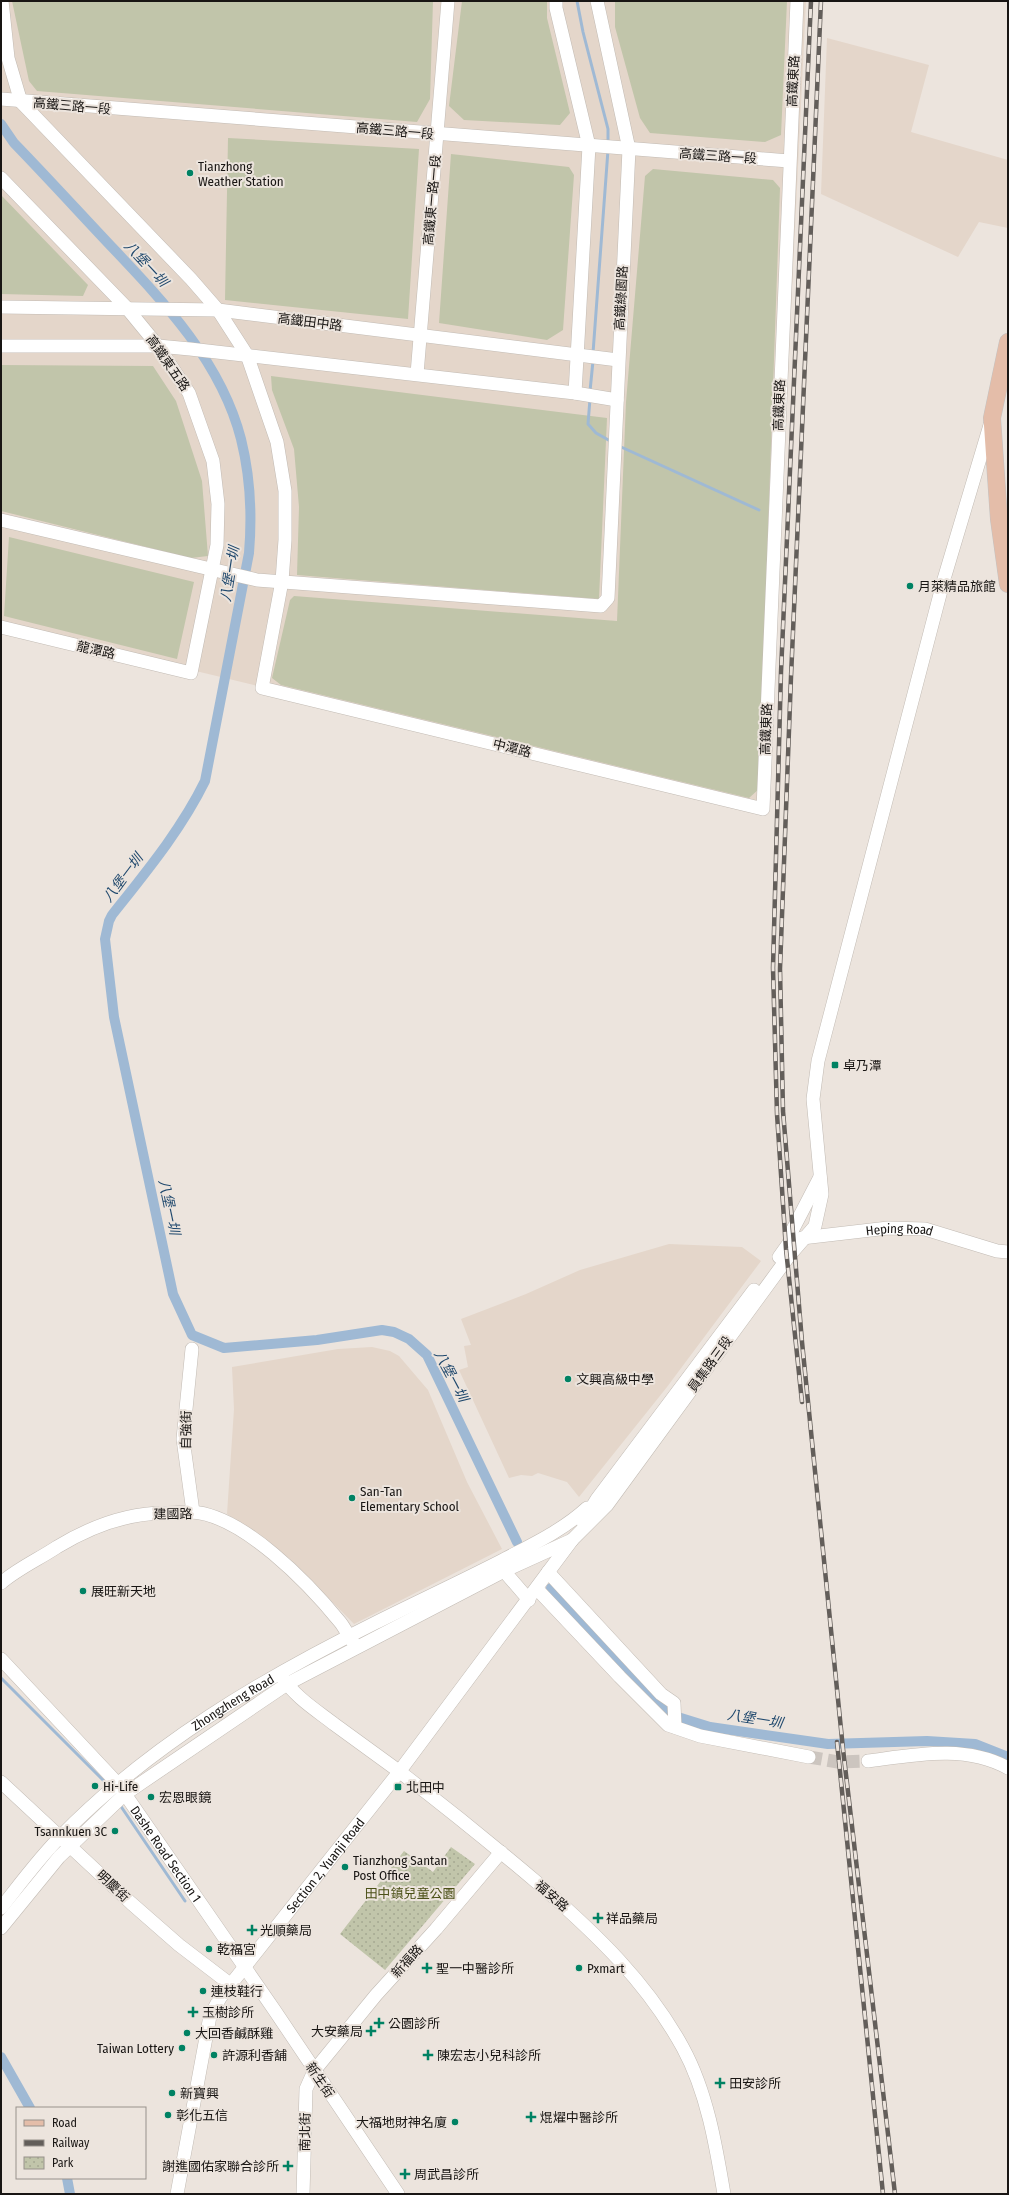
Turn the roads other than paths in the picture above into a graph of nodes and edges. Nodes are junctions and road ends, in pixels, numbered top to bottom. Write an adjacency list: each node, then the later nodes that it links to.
1 (2, 1): 7 (street)
2 (448, 1): 8 (street, 高鐵東一路一段)
3 (556, 1): 9 (street)
4 (596, 1): 10 (street, 高鐵綠園路)
5 (797, 1): 11 (street, 高鐵東路)
6 (1, 99): 7 (street, 高鐵三路一段)
7 (21, 102): 8 (street, 高鐵三路一段); 15 (street)
8 (437, 135): 9 (street, 高鐵三路一段); 16 (street, 高鐵東一路一段)
9 (589, 146): 10 (street, 高鐵三路一段); 20 (street)
10 (629, 149): 11 (street, 高鐵三路一段); 22 (street, 高鐵綠園路)
11 (789, 161): 33 (street, 高鐵東路)
12 (1, 178): 14 (street, 高鐵東五路)
13 (1, 307): 14 (street, 高鐵田中路)
14 (126, 307): 15 (street, 高鐵田中路); 19 (street, 高鐵東五路)
15 (218, 310): 16 (street, 高鐵田中路); 21 (street)
16 (420, 335): 20 (street, 高鐵田中路); 23 (street, 高鐵東一路一段)
17 (1008, 342): 26 (main road)
18 (1, 346): 19 (street)
19 (158, 346): 21 (street); 28 (street, 高鐵東五路)
20 (576, 353): 22 (street, 高鐵田中路); 24 (street)
21 (247, 355): 23 (street); 29 (street)
22 (618, 360): 25 (street, 高鐵綠園路)
23 (417, 374): 24 (street)
24 (575, 393): 25 (street)
25 (617, 400): 29 (street, 高鐵綠園路)
26 (992, 418): 30 (main road); 34 (street, 員集路三段)
27 (1, 520): 28 (street)
28 (213, 570): 29 (street); 32 (street, 高鐵東五路)
29 (282, 582): 33 (street, 中潭路)
30 (1008, 584)
31 (1, 627): 32 (street, 龍潭路)
32 (192, 672)
33 (763, 809)
34 (820, 1177): 35 (street, 員集路三段); 36 (street)
35 (807, 1236): 36 (street, Heping Road); 37 (street, Heping Road); 41 (street, 員集路三段)
36 (787, 1246): 39 (street, 員集路三段)
37 (1008, 1252)
38 (192, 1349): 40 (street, 自強街)
39 (597, 1499): 41 (street); 42 (street)
40 (193, 1512): 45 (street, 建國路); 48 (street, 建國路)
41 (572, 1540): 42 (street); 44 (street)
42 (535, 1549): 43 (street, Zhongzheng Road); 48 (street, Zhongzheng Road)
43 (504, 1571): 47 (street); 49 (street, Zhongzheng Road)
44 (548, 1572): 46 (street, Section 2, Yuanji Road); 52 (street)
45 (2, 1580)
46 (537, 1589): 47 (street, Section 2, Yuanji Road); 52 (street)
47 (529, 1600): 56 (street, Section 2, Yuanji Road)
48 (349, 1636): 49 (street, 建國路); 51 (street, Zhongzheng Road)
49 (357, 1646): 51 (street, Zhongzheng Road)
50 (1, 1659): 58 (street, Dashe Road Section 1)
51 (283, 1678): 56 (street, 福安路); 58 (street, Zhongzheng Road)
52 (675, 1727): 53 (street)
53 (809, 1757)
54 (868, 1762): 55 (street)
55 (1007, 1765)
56 (399, 1772): 60 (street, 福安路); 63 (street, Section 2, Yuanji Road)
57 (1, 1782): 59 (street, 明慶街)
58 (122, 1789): 59 (street, Zhongzheng Road); 63 (street, Dashe Road Section 1)
59 (65, 1840): 61 (street, Zhongzheng Road); 62 (street, Zhongzheng Road); 64 (street, 明慶街)
60 (501, 1852): 65 (street, 新福路); 69 (street, 福安路)
61 (1, 1908)
62 (1, 1928)
63 (243, 1967): 64 (street, Section 2, Yuanji Road); 65 (street, 新生街)
64 (230, 1984): 66 (street, Section 2, Yuanji Road)
65 (314, 2071): 67 (street, 南北街); 68 (street, 新生街)
66 (177, 2194)
67 (303, 2194)
68 (398, 2194)
69 (724, 2194)

